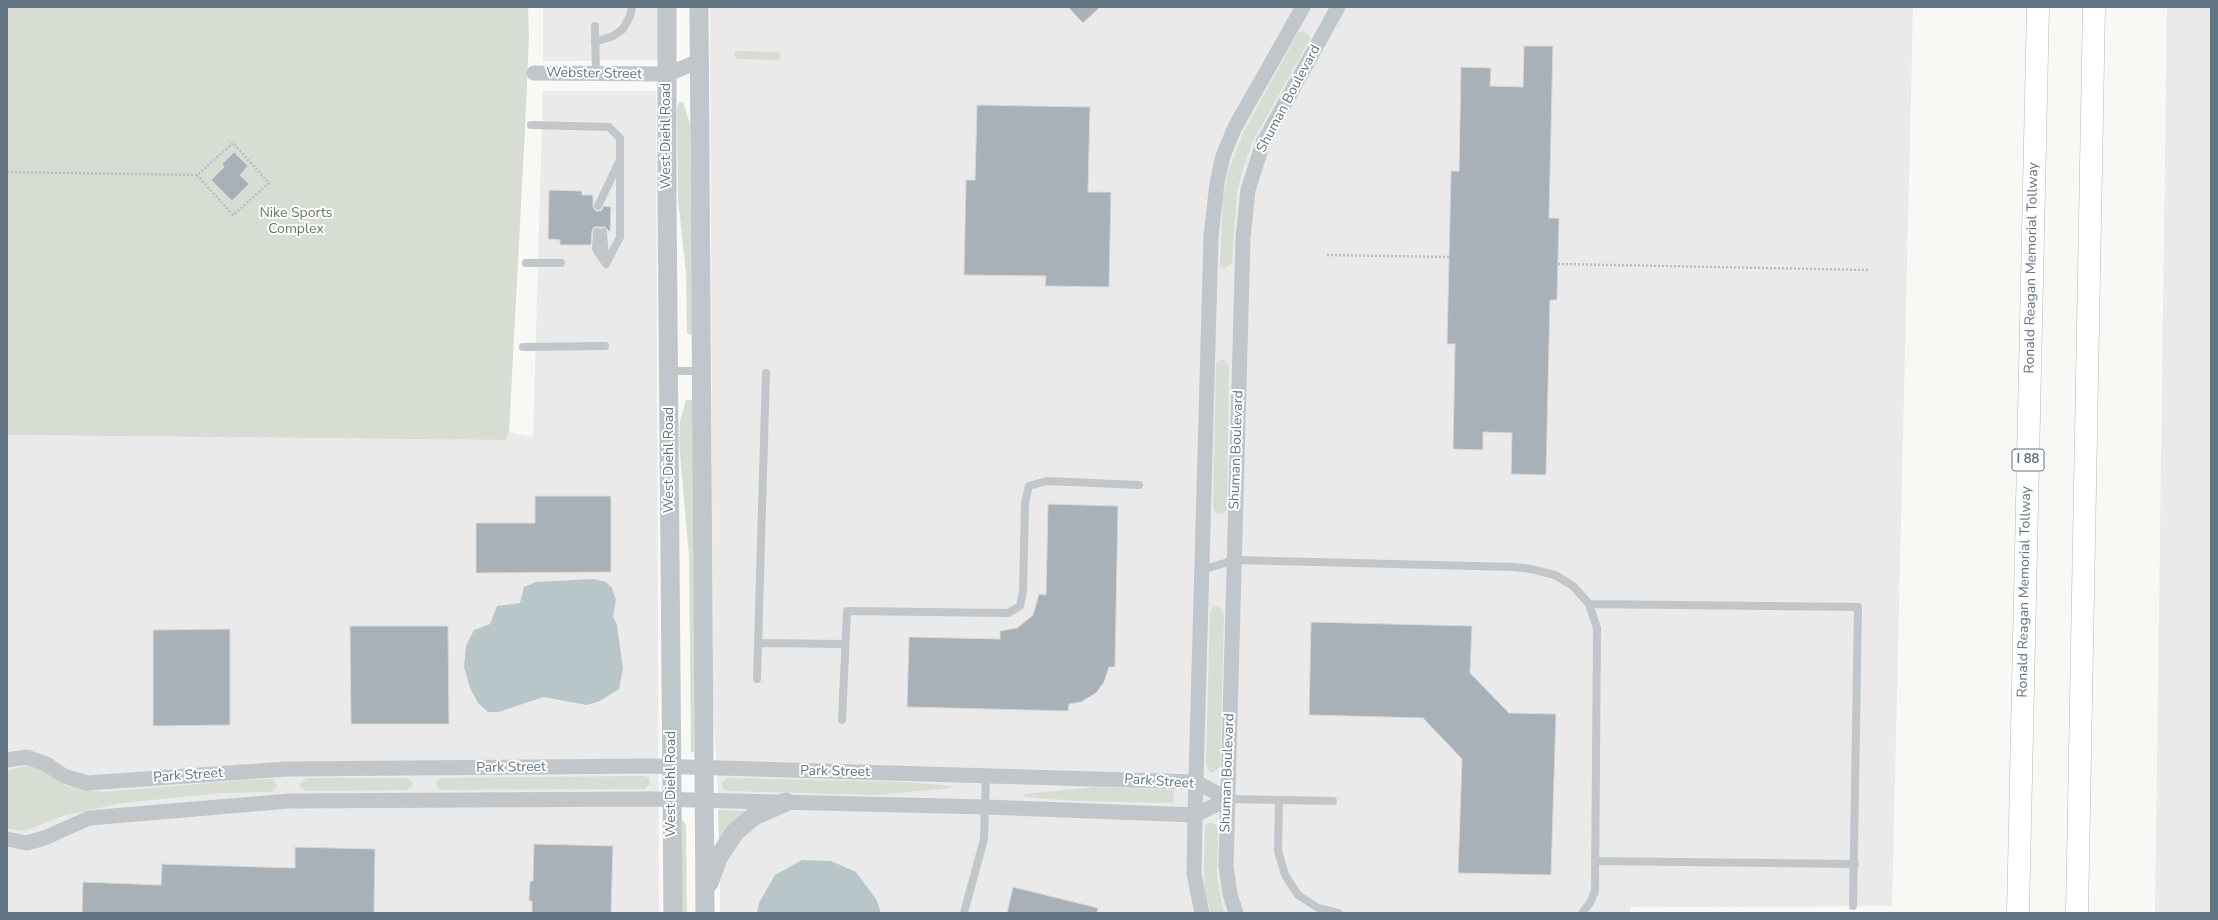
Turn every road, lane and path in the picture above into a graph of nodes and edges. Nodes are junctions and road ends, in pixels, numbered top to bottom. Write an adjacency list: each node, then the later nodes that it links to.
1 (632, 7): 9 (lane)
2 (667, 7): 12 (street, West Diehl Road)
3 (699, 7): 10 (street)
4 (1303, 7): 33 (street)
5 (1338, 7): 32 (street, Shuman Boulevard)
6 (2038, 7): 64 (highway, Ronald Reagan Memorial Tollway / I 88)
7 (2094, 7): 65 (highway)
8 (595, 26): 9 (lane)
9 (595, 42): 13 (lane)
10 (699, 61): 12 (street, Webster Street); 29 (street)
11 (534, 74): 13 (street, Webster Street)
12 (668, 74): 13 (street, Webster Street); 28 (street, West Diehl Road)
13 (596, 75)
14 (531, 125): 15 (lane)
15 (621, 158): 18 (lane); 19 (lane)
16 (7, 172): 17 (path)
17 (197, 175): 17 (path)
18 (601, 206)
19 (600, 232)
20 (1327, 255): 21 (path)
21 (1449, 257)
22 (526, 262): 23 (lane)
23 (561, 263)
24 (1558, 264): 25 (path)
25 (1869, 270)
26 (605, 346): 27 (lane)
27 (523, 347)
28 (670, 371): 29 (lane); 40 (street, West Diehl Road)
29 (701, 371): 41 (street)
30 (766, 373): 35 (lane)
31 (1139, 485): 36 (lane)
32 (1234, 560): 33 (lane); 34 (lane); 44 (street, Shuman Boulevard)
33 (1202, 570): 43 (street)
34 (1589, 604): 53 (lane); 54 (lane)
35 (758, 643): 36 (lane); 37 (lane)
36 (845, 644): 38 (lane)
37 (757, 680)
38 (842, 720)
39 (7, 760): 40 (street, Park Street)
40 (672, 767): 41 (street, Park Street); 45 (street, West Diehl Road)
41 (704, 769): 42 (street, Park Street); 46 (street)
42 (986, 776): 43 (street, Park Street); 50 (lane)
43 (1196, 782): 44 (street, Park Street); 51 (street)
44 (1228, 799): 47 (lane); 51 (street, Park Street); 61 (street, Shuman Boulevard)
45 (673, 800): 46 (street, Park Street); 52 (street, Park Street); 57 (street, West Diehl Road)
46 (704, 800): 49 (street, Park Street); 55 (street)
47 (1279, 800): 48 (lane); 62 (lane)
48 (1333, 801)
49 (786, 802): 50 (street, Park Street); 55 (street)
50 (986, 807): 51 (street, Park Street); 59 (lane)
51 (1195, 815): 60 (street)
52 (7, 839)
53 (1595, 861): 54 (lane); 63 (lane)
54 (1855, 864): 56 (lane)
55 (705, 894): 58 (street)
56 (1853, 906)
57 (673, 913)
58 (705, 913)
59 (964, 913)
60 (1202, 913)
61 (1236, 913)
62 (1338, 913)
63 (1582, 913)
64 (2018, 913)
65 (2077, 913)

